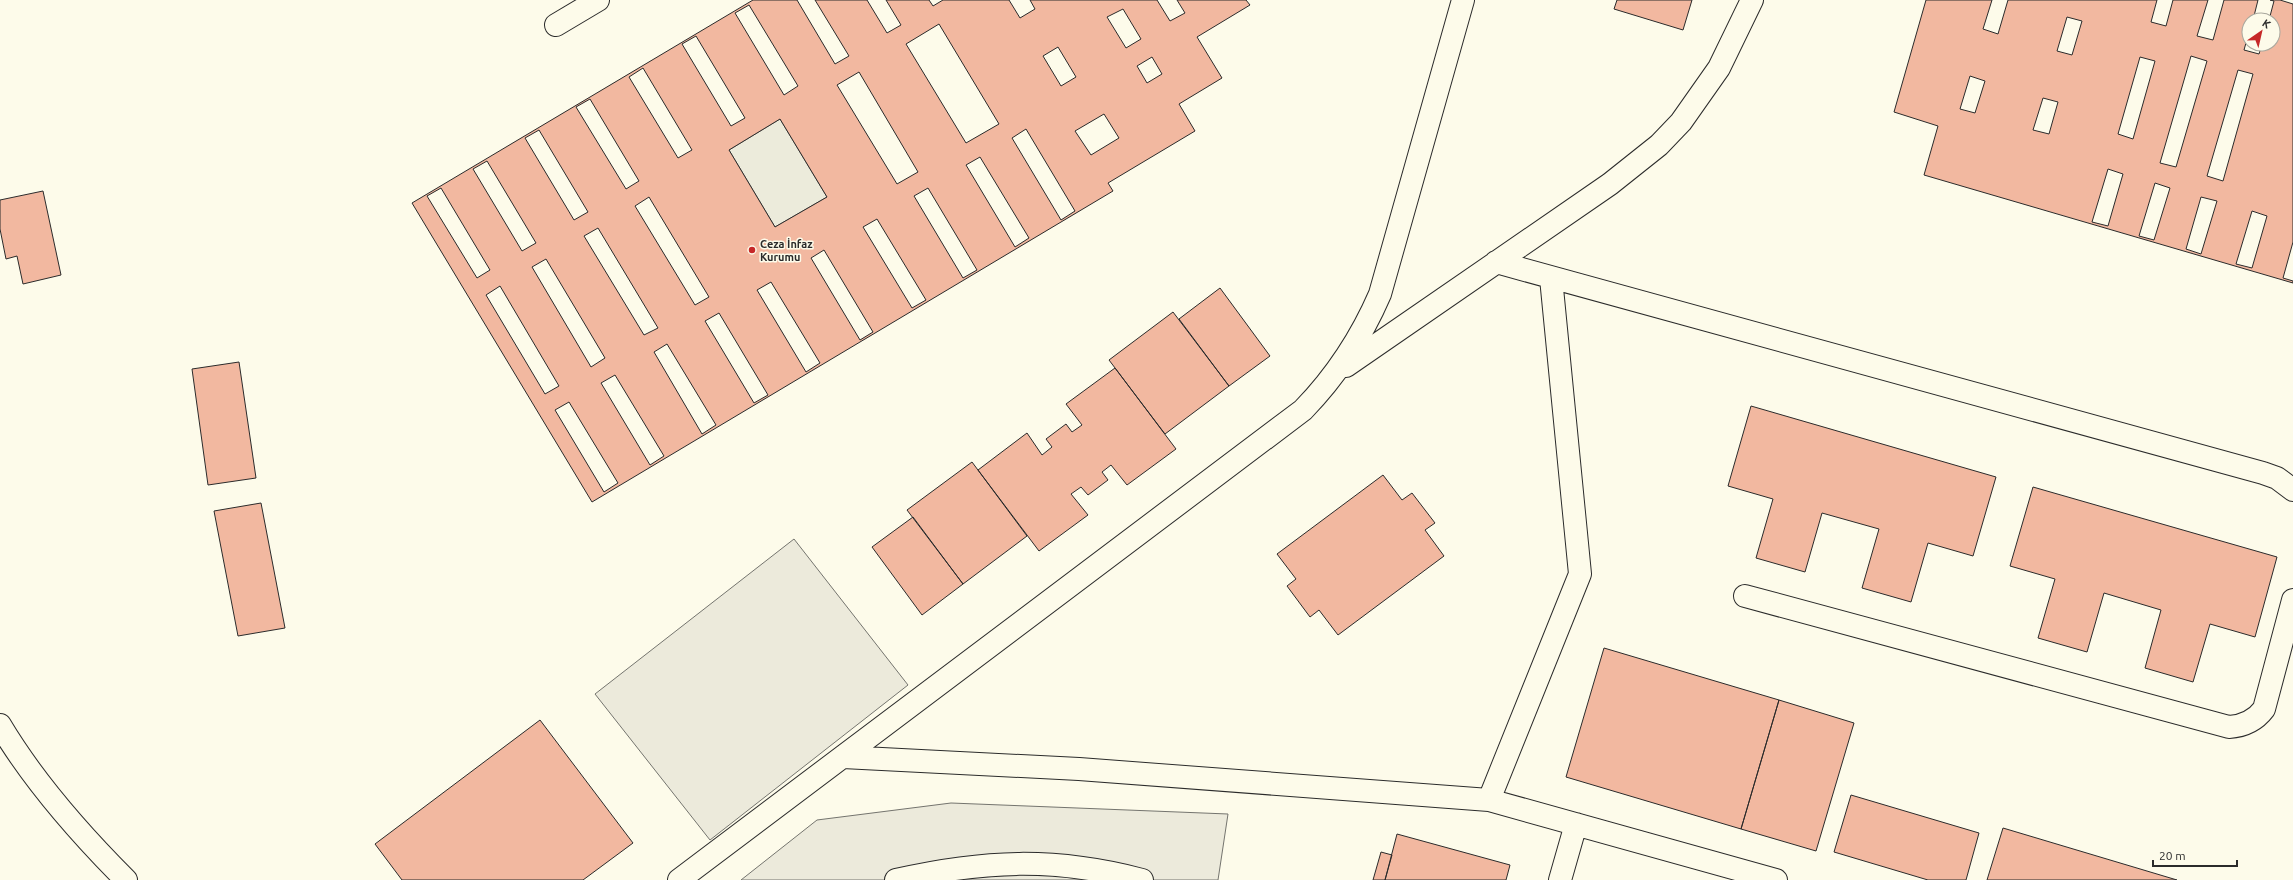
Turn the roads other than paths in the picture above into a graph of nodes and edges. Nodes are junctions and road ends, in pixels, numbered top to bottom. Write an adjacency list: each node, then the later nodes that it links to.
1 (598, 0): 4 (street)
2 (1463, 0): 7 (street)
3 (1752, 0): 5 (street)
4 (556, 25)
5 (1496, 262): 6 (street); 7 (street)
6 (1551, 278): 8 (street); 13 (street)
7 (1337, 372): 12 (street)
8 (2293, 490)
9 (1746, 596): 10 (street)
10 (2293, 600)
11 (0, 725): 15 (street)
12 (843, 757): 13 (street); 16 (street)
13 (1489, 800): 14 (street)
14 (1576, 824): 19 (street); 20 (street)
15 (126, 880)
16 (679, 880)
17 (896, 880): 18 (street)
18 (1142, 880)
19 (1560, 880)
20 (1776, 880)

